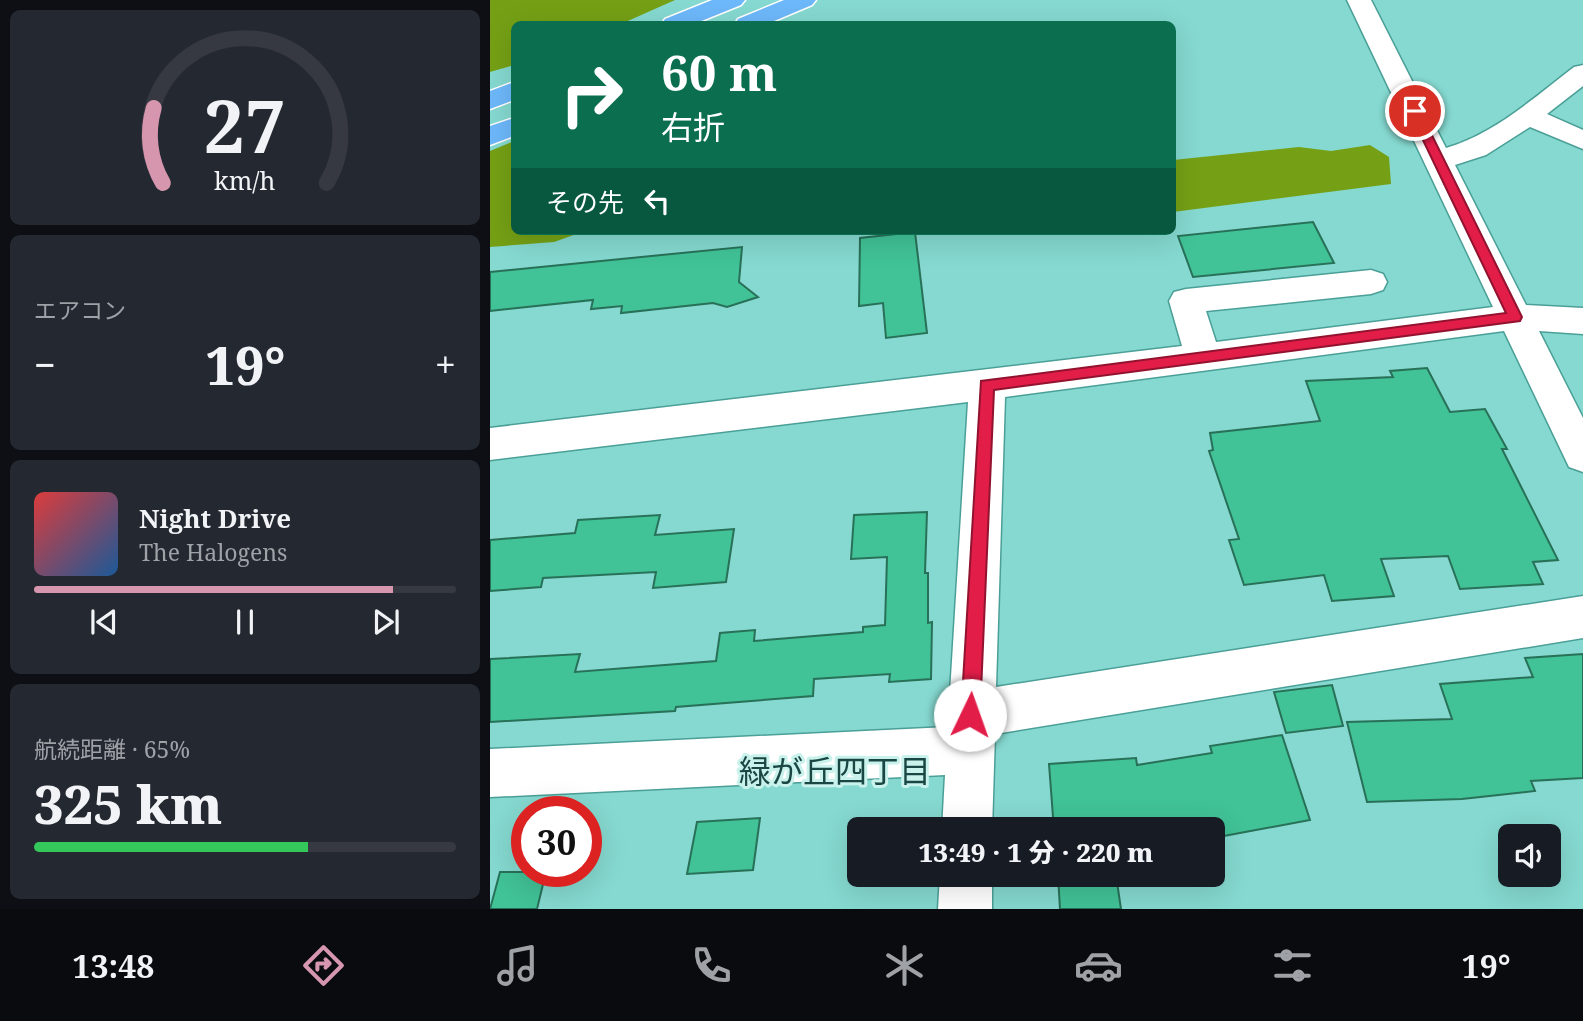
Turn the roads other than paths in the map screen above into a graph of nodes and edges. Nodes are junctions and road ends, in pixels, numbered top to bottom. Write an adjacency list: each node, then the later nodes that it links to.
1 (733, 0): 4 (highway)
2 (804, 0): 5 (highway)
3 (1359, 0): 13 (street)
4 (681, 21)
5 (754, 21)
6 (1583, 73): 9 (street)
7 (511, 91): 8 (highway)
8 (490, 101)
9 (1528, 116): 12 (street); 13 (street)
10 (511, 127): 11 (highway)
11 (490, 136)
12 (1583, 140)
13 (1439, 160): 15 (street)
14 (1371, 282): 17 (street)
15 (1515, 317): 16 (street); 17 (street); 20 (street)
16 (1583, 321)
17 (1203, 358): 18 (street)
18 (986, 385): 19 (street); 22 (street)
19 (490, 444)
20 (1583, 456)
21 (1583, 617): 22 (street)
22 (970, 732): 23 (street); 24 (street)
23 (490, 773)
24 (967, 817)
25 (965, 887): 26 (street)
26 (965, 909)

